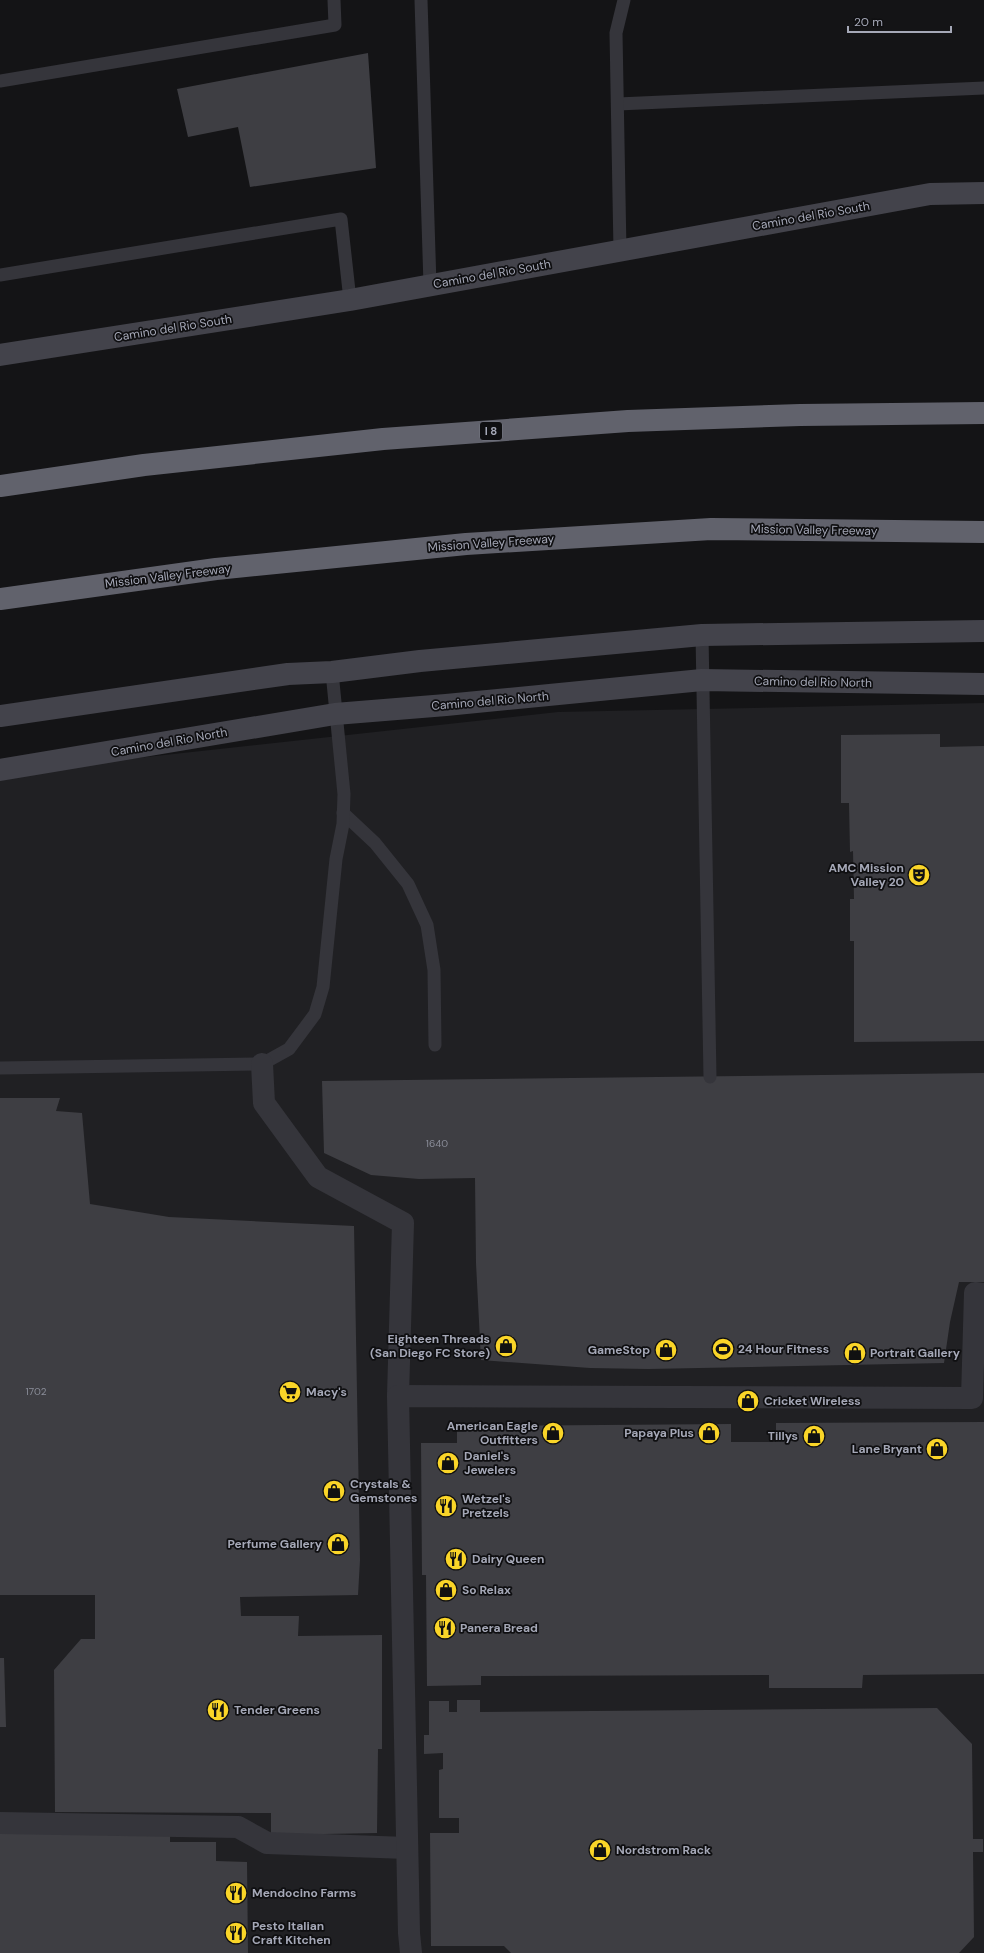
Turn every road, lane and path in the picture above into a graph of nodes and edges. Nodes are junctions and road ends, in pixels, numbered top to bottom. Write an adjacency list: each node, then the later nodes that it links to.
1 (334, 0): 4 (lane)
2 (421, 0): 10 (lane)
3 (624, 0): 6 (lane)
4 (0, 81)
5 (984, 88): 6 (lane)
6 (618, 104): 8 (lane)
7 (984, 193): 8 (street, Camino del Rio South)
8 (620, 251): 10 (street, Camino del Rio South)
9 (0, 275): 11 (lane)
10 (430, 285): 11 (street, Camino del Rio South)
11 (350, 300): 12 (street, Camino del Rio South)
12 (0, 355)
13 (984, 413): 14 (highway, I 8)
14 (0, 486)
15 (984, 532): 16 (highway, Mission Valley Freeway)
16 (0, 599)
17 (984, 631): 18 (street)
18 (702, 634): 19 (street); 20 (lane)
19 (332, 672): 22 (lane); 23 (street)
20 (702, 680): 21 (street, Camino del Rio North); 22 (street, Camino del Rio North); 29 (lane)
21 (984, 684)
22 (335, 714): 24 (street, Camino del Rio North); 25 (lane)
23 (0, 716)
24 (0, 770)
25 (344, 813): 26 (lane); 27 (lane)
26 (435, 1045)
27 (262, 1064): 28 (lane); 31 (street)
28 (0, 1068)
29 (710, 1077)
30 (984, 1294): 32 (street)
31 (398, 1396): 32 (street); 34 (street)
32 (978, 1400)
33 (0, 1823): 34 (street)
34 (407, 1848): 35 (street)
35 (411, 1953)

